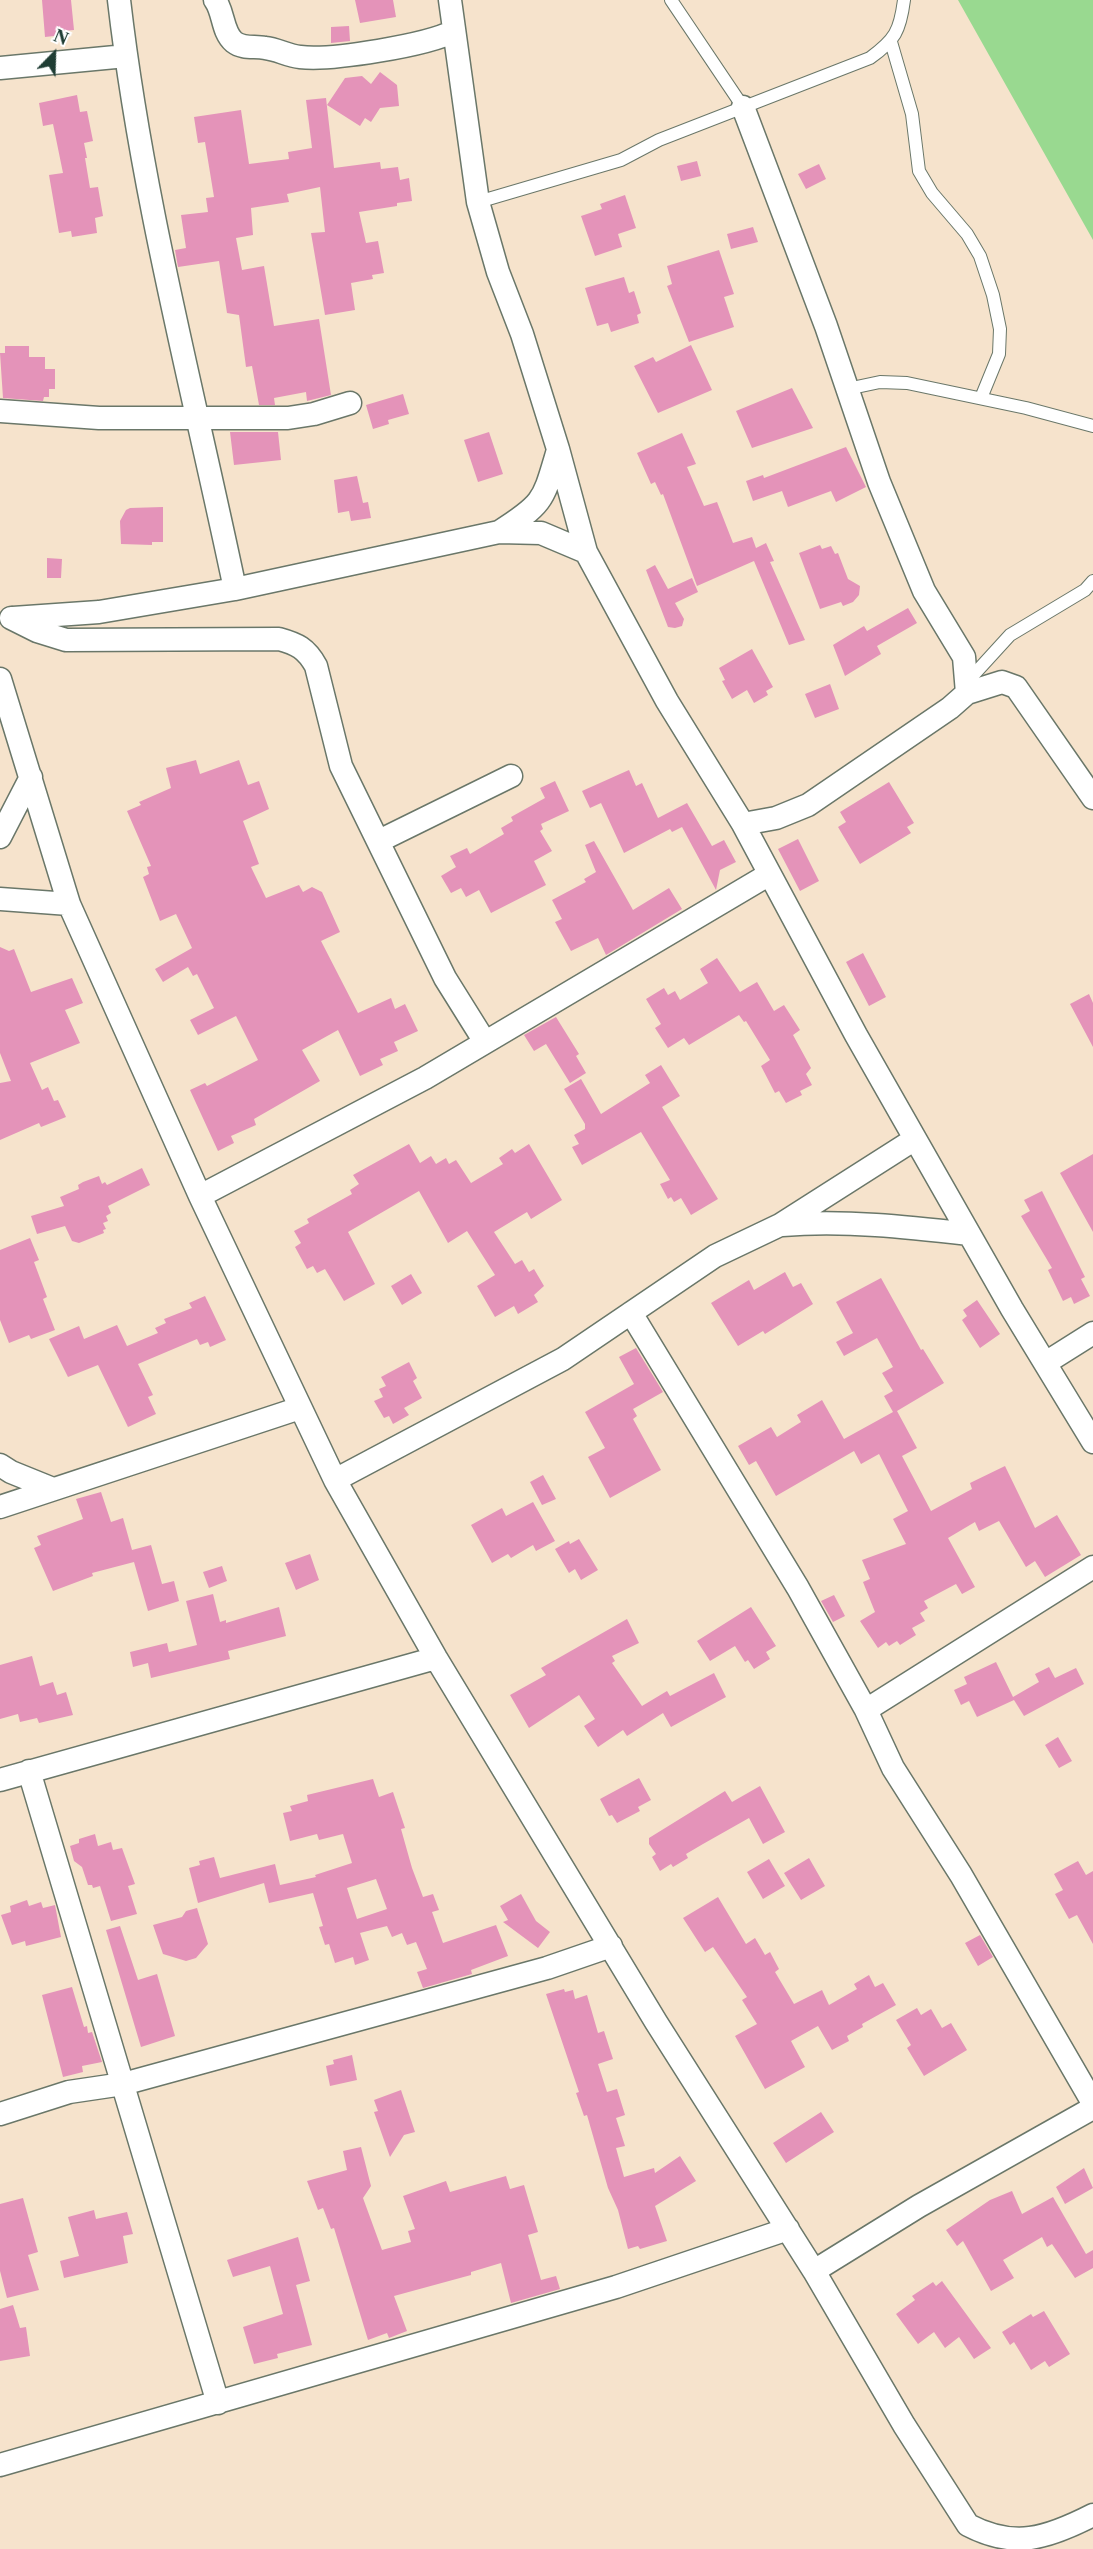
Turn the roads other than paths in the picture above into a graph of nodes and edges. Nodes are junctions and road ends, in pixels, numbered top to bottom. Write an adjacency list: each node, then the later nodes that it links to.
1 (119, 0): 8 (street)
2 (215, 0): 6 (street)
3 (450, 0): 6 (street)
4 (670, 0): 10 (lane)
5 (904, 0): 7 (lane)
6 (454, 31): 11 (street)
7 (891, 42): 10 (lane); 13 (lane)
8 (126, 56): 9 (street); 16 (street)
9 (0, 68)
10 (743, 107): 11 (lane); 12 (street)
11 (478, 202): 18 (street)
12 (847, 389): 13 (lane); 25 (street)
13 (981, 398): 17 (lane)
14 (350, 403): 16 (street)
15 (0, 411): 16 (street)
16 (198, 418): 22 (street)
17 (1093, 426)
18 (558, 449): 19 (street); 20 (street)
19 (499, 532): 20 (street); 22 (street)
20 (586, 552): 29 (street)
21 (1093, 580): 25 (lane)
22 (235, 589): 23 (street)
23 (5, 619): 31 (street)
24 (0, 679): 27 (street)
25 (966, 689): 28 (street); 29 (street)
26 (511, 776): 31 (street)
27 (31, 777): 30 (street); 34 (street)
28 (1093, 798)
29 (743, 824): 32 (street)
30 (0, 837)
31 (379, 841): 35 (street)
32 (768, 875): 35 (street); 36 (street)
33 (0, 899): 34 (street)
34 (69, 904): 37 (street)
35 (485, 1042): 37 (street)
36 (915, 1139): 38 (street); 39 (street)
37 (200, 1196): 43 (street)
38 (780, 1225): 39 (street); 40 (street)
39 (969, 1234): 42 (street)
40 (631, 1313): 46 (street); 51 (street)
41 (1093, 1333): 42 (street)
42 (1047, 1362): 44 (street)
43 (300, 1408): 46 (street); 47 (street)
44 (1093, 1442)
45 (0, 1465): 47 (street)
46 (335, 1480): 50 (street)
47 (52, 1489): 48 (street)
48 (0, 1507)
49 (1093, 1567): 51 (street)
50 (436, 1658): 52 (street); 54 (street)
51 (866, 1710): 56 (street)
52 (29, 1771): 53 (street); 55 (street)
53 (0, 1780)
54 (611, 1946): 55 (street); 59 (street)
55 (123, 2084): 58 (street); 61 (street)
56 (1093, 2103)
57 (1093, 2108): 60 (street)
58 (0, 2114)
59 (788, 2229): 60 (street); 61 (street)
60 (814, 2271): 64 (street)
61 (218, 2403): 62 (street)
62 (0, 2465)
63 (1093, 2515): 64 (street)
64 (996, 2547)

